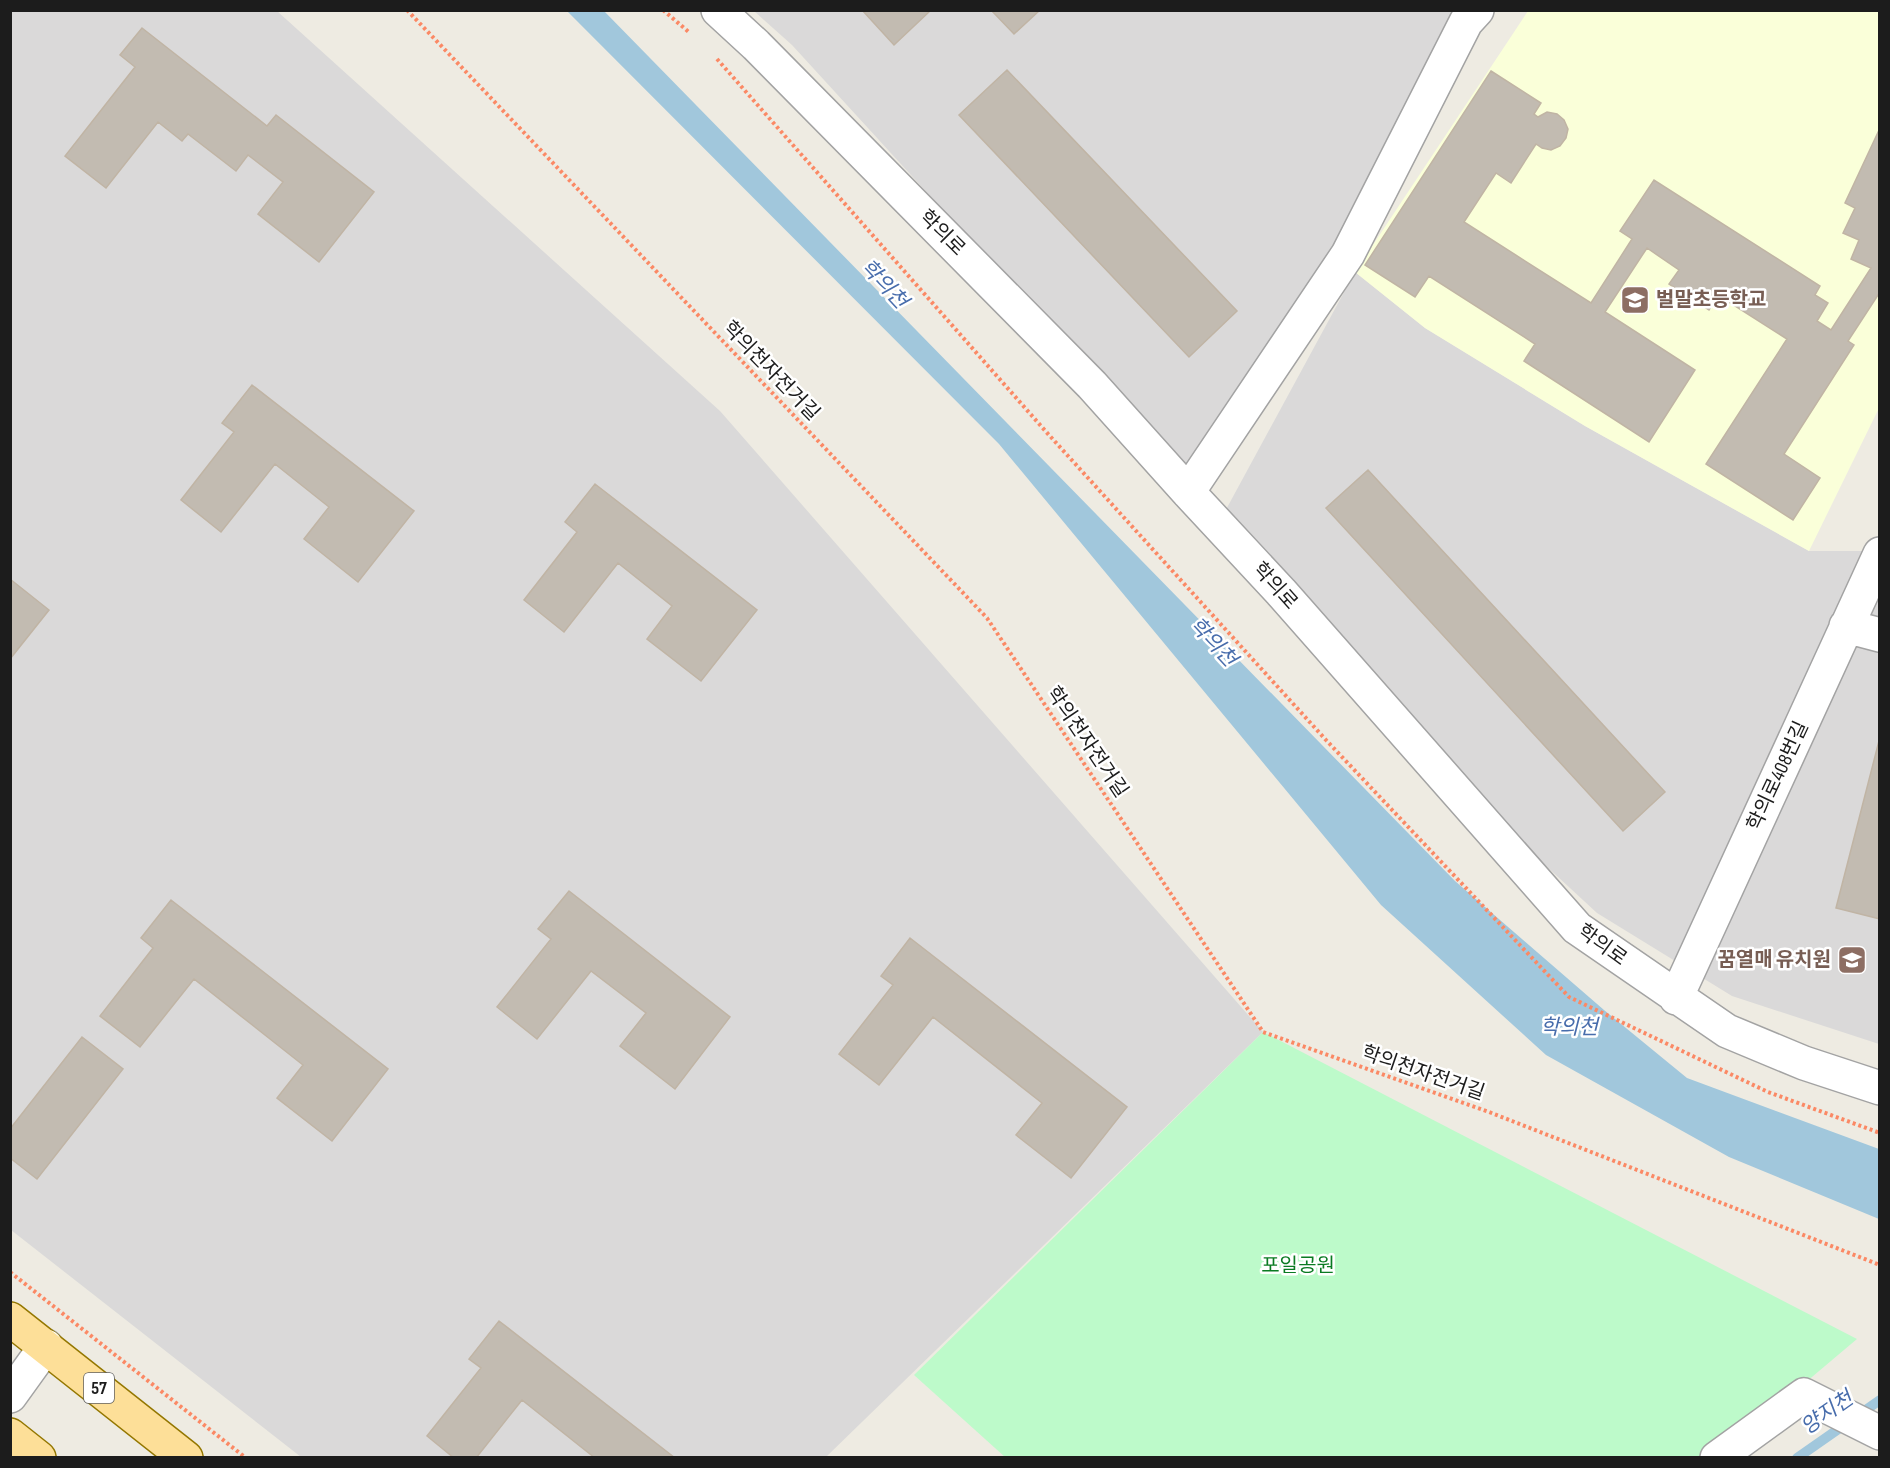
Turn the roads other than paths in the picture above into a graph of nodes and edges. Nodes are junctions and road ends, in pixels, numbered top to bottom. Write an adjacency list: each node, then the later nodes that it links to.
1 (718, 10): 3 (street, 학의로)
2 (1477, 10): 3 (street)
3 (1188, 492): 7 (street, 학의로)
4 (1880, 554): 5 (street, 학의로408번길)
5 (1846, 626): 6 (street); 7 (street, 학의로408번길)
6 (1880, 635)
7 (1676, 998): 8 (street, 학의로)
8 (1880, 1088)
9 (10, 1319): 10 (main road, 57)
10 (46, 1346): 11 (street); 15 (main road, 57)
11 (10, 1396)
12 (1877, 1431): 16 (street)
13 (10, 1435): 14 (main road)
14 (39, 1458)
15 (186, 1458)
16 (1717, 1458)

